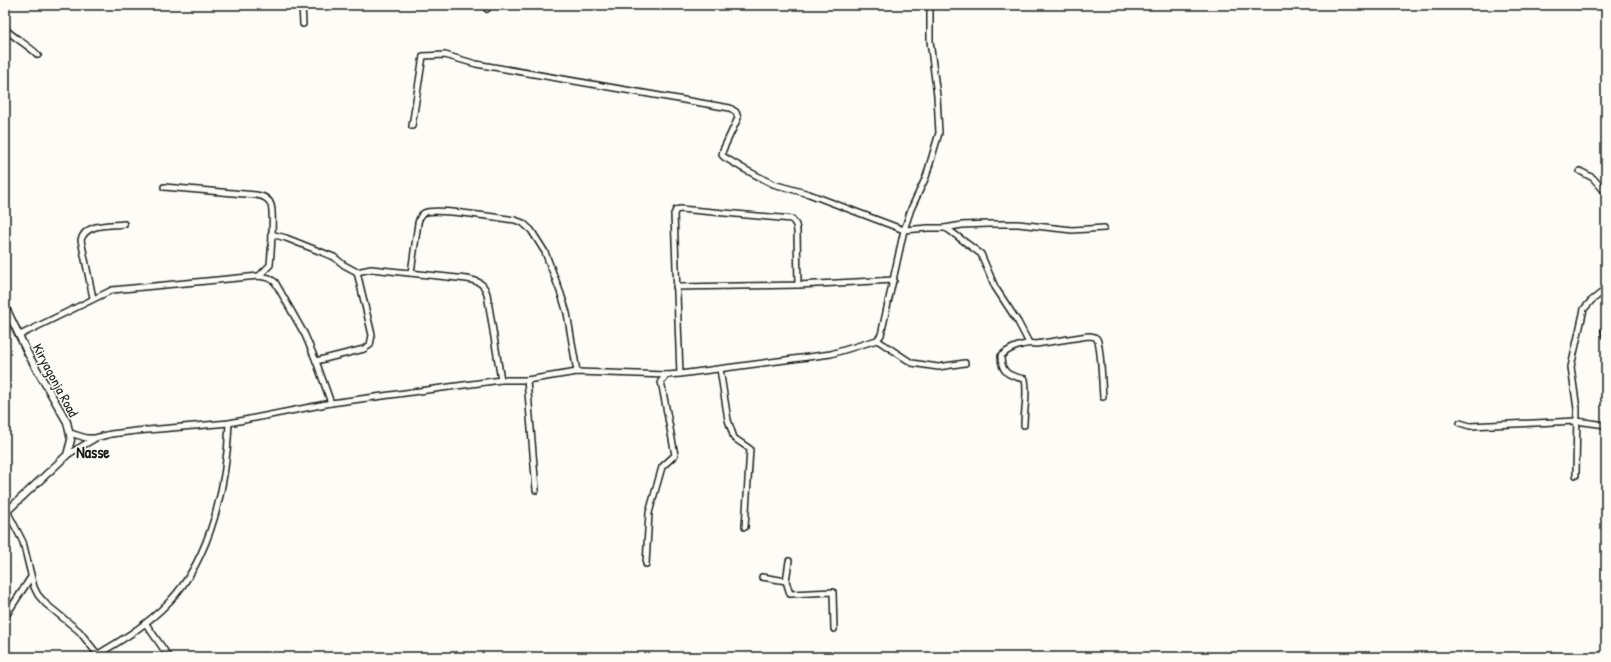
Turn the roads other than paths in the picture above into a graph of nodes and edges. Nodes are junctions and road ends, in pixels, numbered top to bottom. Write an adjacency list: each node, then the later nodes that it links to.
1 (302, 5): 3 (street)
2 (930, 5): 13 (street)
3 (303, 24)
4 (5, 29): 5 (street)
5 (38, 55)
6 (412, 126): 13 (street)
7 (1580, 171): 9 (street)
8 (164, 187): 14 (street)
9 (1606, 193)
10 (124, 224): 22 (street)
11 (945, 228): 12 (street); 13 (street); 28 (street)
12 (1104, 228)
13 (904, 230): 18 (street)
14 (271, 234): 15 (street); 17 (street)
15 (357, 272): 16 (street); 29 (street)
16 (411, 273): 32 (street); 35 (street)
17 (259, 276): 22 (street); 29 (street)
18 (894, 280): 19 (street); 27 (street)
19 (798, 285): 20 (street); 20 (street)
20 (676, 287): 33 (street)
21 (1606, 289): 39 (street)
22 (93, 298): 25 (street)
23 (5, 306): 25 (street, Kiryagonja Road)
24 (1606, 326): 26 (street)
25 (20, 335): 44 (street, Kiryagonja Road)
26 (1606, 337)
27 (877, 340): 30 (street); 31 (street)
28 (1028, 343): 37 (street); 42 (street)
29 (316, 361): 38 (street)
30 (965, 363)
31 (720, 369): 33 (street); 50 (street)
32 (577, 372): 34 (street); 36 (street)
33 (680, 374): 34 (street)
34 (667, 375): 52 (street)
35 (501, 380): 36 (street); 38 (street)
36 (527, 380): 48 (street)
37 (1103, 397)
38 (331, 403): 40 (street)
39 (1576, 422): 41 (street); 43 (street); 47 (street)
40 (229, 423): 45 (street); 57 (street)
41 (1460, 423)
42 (1024, 425)
43 (1606, 425)
44 (70, 433): 45 (street); 46 (street, Kiryagonja Road)
45 (95, 438): 46 (street)
46 (67, 455): 49 (street)
47 (1576, 475)
48 (536, 490)
49 (6, 510): 53 (street)
50 (745, 527)
51 (789, 561): 55 (street)
52 (646, 564)
53 (31, 577): 56 (street); 59 (street)
54 (762, 577): 55 (street)
55 (786, 581): 58 (street)
56 (5, 616)
57 (146, 624): 59 (street); 60 (street)
58 (834, 628)
59 (97, 656)
60 (169, 657)

